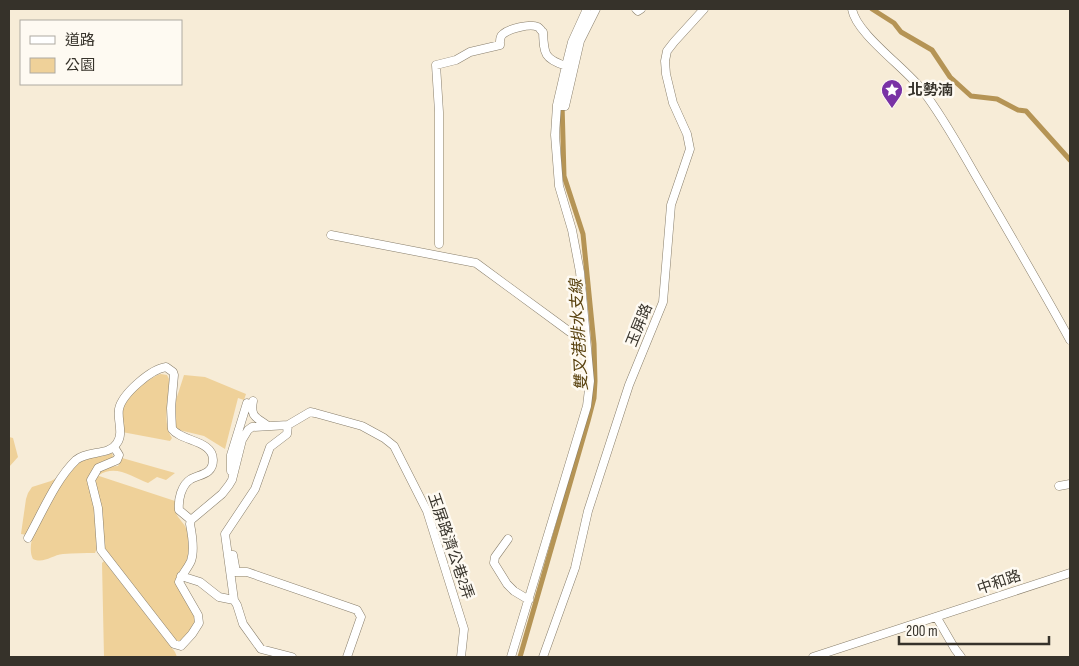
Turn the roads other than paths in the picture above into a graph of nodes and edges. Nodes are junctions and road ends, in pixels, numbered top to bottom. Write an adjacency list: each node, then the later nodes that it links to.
1 (586, 9): 7 (street)
2 (596, 9): 8 (street)
3 (636, 9): 4 (street)
4 (641, 9)
5 (704, 9): 32 (street, 玉屏路)
6 (852, 9): 12 (street)
7 (566, 66): 8 (street); 10 (street)
8 (557, 106): 11 (street)
9 (330, 235): 11 (street)
10 (439, 244)
11 (584, 329): 26 (street)
12 (1070, 340)
13 (288, 425): 14 (street, 玉屏路濟公巷2弄); 22 (street); 30 (street, 玉屏路濟公巷2弄)
14 (268, 426): 18 (street, 玉屏路濟公巷2弄); 18 (street)
15 (114, 447): 19 (street); 20 (street); 24 (street)
16 (1070, 484): 17 (street)
17 (1060, 486)
18 (222, 494): 19 (street, 玉屏路濟公巷2弄)
19 (191, 520): 24 (street)
20 (28, 538)
21 (508, 539): 26 (street)
22 (228, 555): 25 (street); 29 (street)
23 (1070, 573): 27 (street, 中和路)
24 (181, 576): 25 (street)
25 (234, 600): 28 (street)
26 (529, 600): 31 (street)
27 (937, 618): 33 (street, 中和路); 34 (street)
28 (292, 657)
29 (347, 657)
30 (461, 657)
31 (511, 657)
32 (543, 657)
33 (813, 657)
34 (962, 657)

